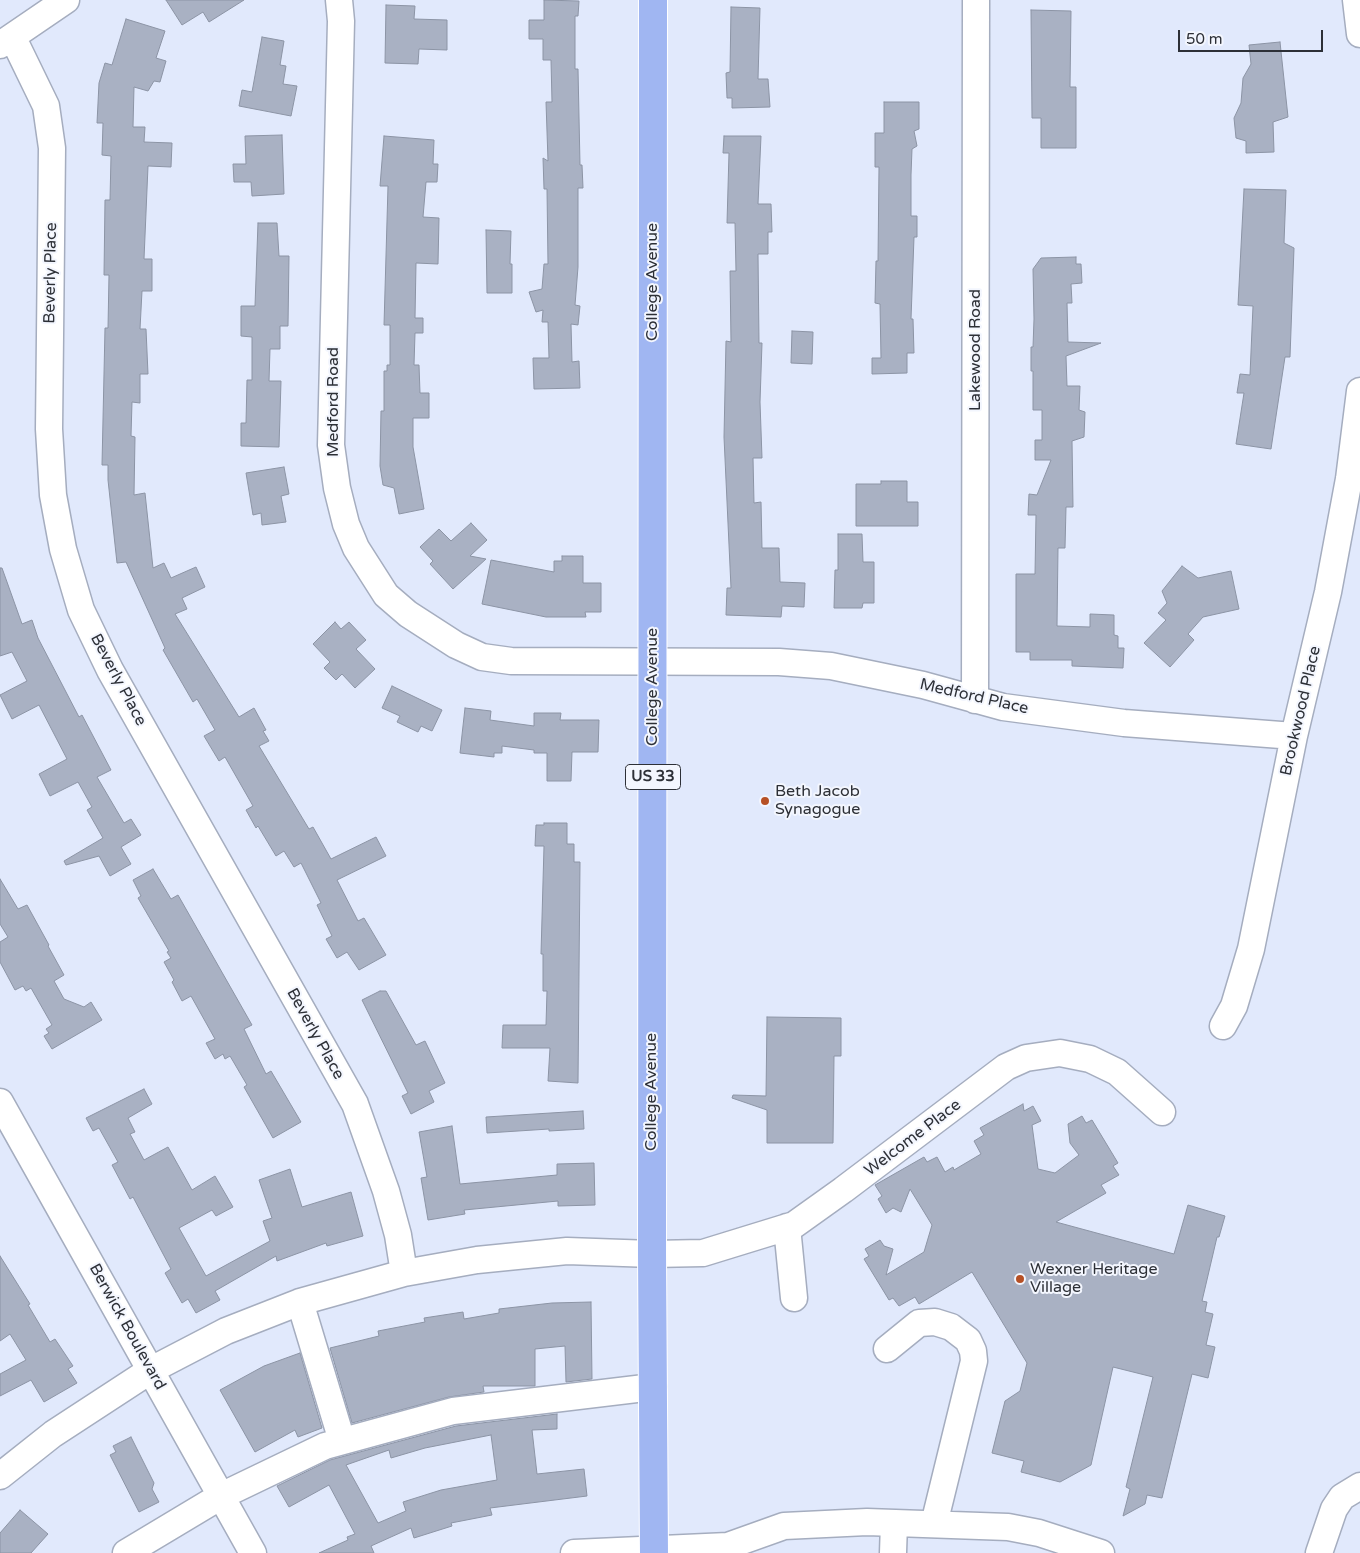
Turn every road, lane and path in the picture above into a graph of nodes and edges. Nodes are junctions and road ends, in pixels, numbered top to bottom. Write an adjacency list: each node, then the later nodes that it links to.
1 (66, 0): 7 (street)
2 (339, 0): 9 (street, Medford Road)
3 (653, 0): 9 (main road, College Avenue / US 33)
4 (976, 0): 10 (street, Lakewood Road)
5 (1356, 0): 6 (street)
6 (1360, 34)
7 (6, 42): 17 (street, Beverly Place)
8 (1360, 391): 11 (street, Brookwood Place)
9 (653, 662): 10 (street, Medford Place); 16 (main road, College Avenue / US 33)
10 (975, 700): 11 (street, Medford Place)
11 (1294, 736): 12 (street, Brookwood Place)
12 (1223, 1026)
13 (0, 1102): 21 (street, Berwick Boulevard)
14 (1162, 1112): 15 (street, Welcome Place)
15 (787, 1227): 16 (street, Welcome Place); 18 (street)
16 (652, 1254): 17 (street, Welcome Place); 22 (main road, College Avenue / US 33)
17 (404, 1273): 19 (street, Welcome Place)
18 (794, 1298)
19 (300, 1302): 21 (street, Welcome Place); 23 (street)
20 (887, 1349): 28 (street)
21 (151, 1370): 24 (street, Welcome Place); 26 (street, Berwick Boulevard)
22 (653, 1387): 23 (street); 29 (main road, College Avenue / US 33)
23 (342, 1441): 26 (street)
24 (0, 1476)
25 (1360, 1486): 35 (street)
26 (221, 1496): 30 (street); 31 (street, Berwick Boulevard)
27 (894, 1523): 28 (street); 29 (street); 33 (street)
28 (934, 1524): 34 (street)
29 (654, 1551): 32 (street)
30 (126, 1553)
31 (253, 1553)
32 (574, 1553)
33 (893, 1553)
34 (1101, 1553)
35 (1319, 1553)

